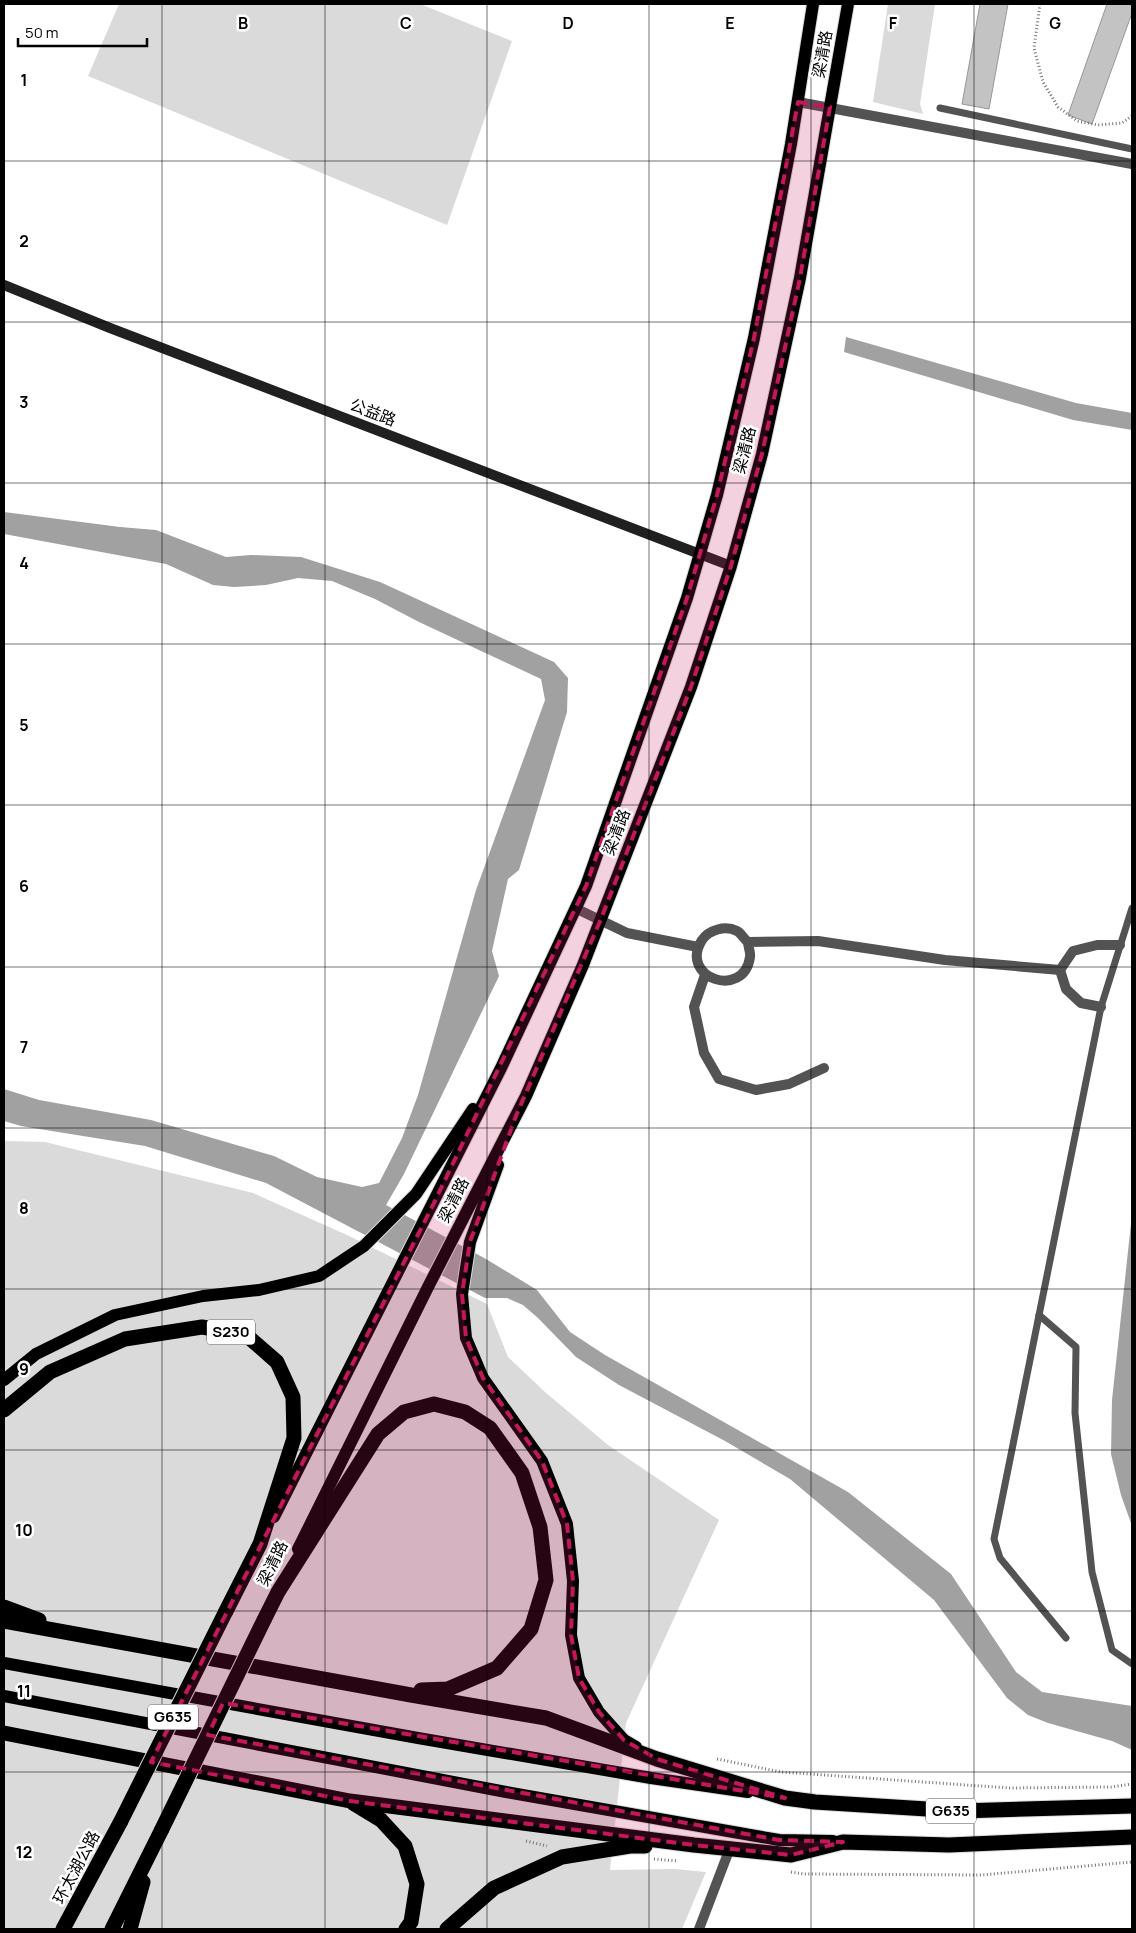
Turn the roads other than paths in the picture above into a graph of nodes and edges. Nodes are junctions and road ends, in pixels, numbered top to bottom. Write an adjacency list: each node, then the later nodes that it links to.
1 (813, 4): 3 (main road, 梁清路)
2 (848, 4): 4 (main road, 梁清路)
3 (798, 102): 4 (street); 9 (main road, 梁清路)
4 (830, 107): 7 (street); 10 (main road, 梁清路)
5 (940, 108): 6 (lane)
6 (1132, 149)
7 (1132, 164)
8 (4, 285): 9 (street, 公益路)
9 (700, 553): 10 (street, 公益路); 11 (main road, 梁清路)
10 (731, 566): 13 (main road, 梁清路)
11 (575, 908): 13 (street); 20 (main road, 梁清路)
12 (1132, 908): 15 (lane)
13 (601, 919): 16 (street); 22 (main road, 梁清路)
14 (748, 942): 16 (street); 17 (street); 18 (street)
15 (1120, 945): 17 (street); 19 (lane)
16 (698, 947): 18 (street)
17 (1060, 970): 19 (street)
18 (705, 975): 21 (street)
19 (1101, 1007): 23 (lane)
20 (501, 1068): 24 (main road); 26 (main road, 梁清路)
21 (824, 1068)
22 (516, 1116): 27 (main road, 梁清路); 37 (main road)
23 (1039, 1315): 31 (lane); 33 (lane)
24 (4, 1380)
25 (4, 1410): 26 (highway, S230)
26 (260, 1544): 41 (highway, 梁清路 / G635, bridge)
27 (278, 1592): 34 (highway); 44 (highway, 梁清路, bridge)
28 (4, 1607): 30 (highway)
29 (4, 1621): 30 (highway)
30 (80, 1634): 34 (highway)
31 (1066, 1638)
32 (4, 1663): 38 (main road)
33 (1132, 1664)
34 (387, 1690): 37 (highway)
35 (4, 1696): 43 (main road)
36 (4, 1733): 39 (highway)
37 (657, 1759): 38 (highway)
38 (785, 1798): 40 (highway, G635)
39 (350, 1800): 45 (highway); 50 (highway)
40 (1132, 1806)
41 (121, 1821): 47 (highway, 环太湖公路 / G635)
42 (1132, 1837): 43 (highway, G635)
43 (843, 1842): 46 (highway)
44 (153, 1844): 48 (highway); 49 (highway)
45 (694, 1845): 46 (highway); 51 (highway)
46 (730, 1848): 52 (street)
47 (63, 1929)
48 (112, 1929)
49 (130, 1929)
50 (406, 1929)
51 (447, 1929)
52 (699, 1929)

